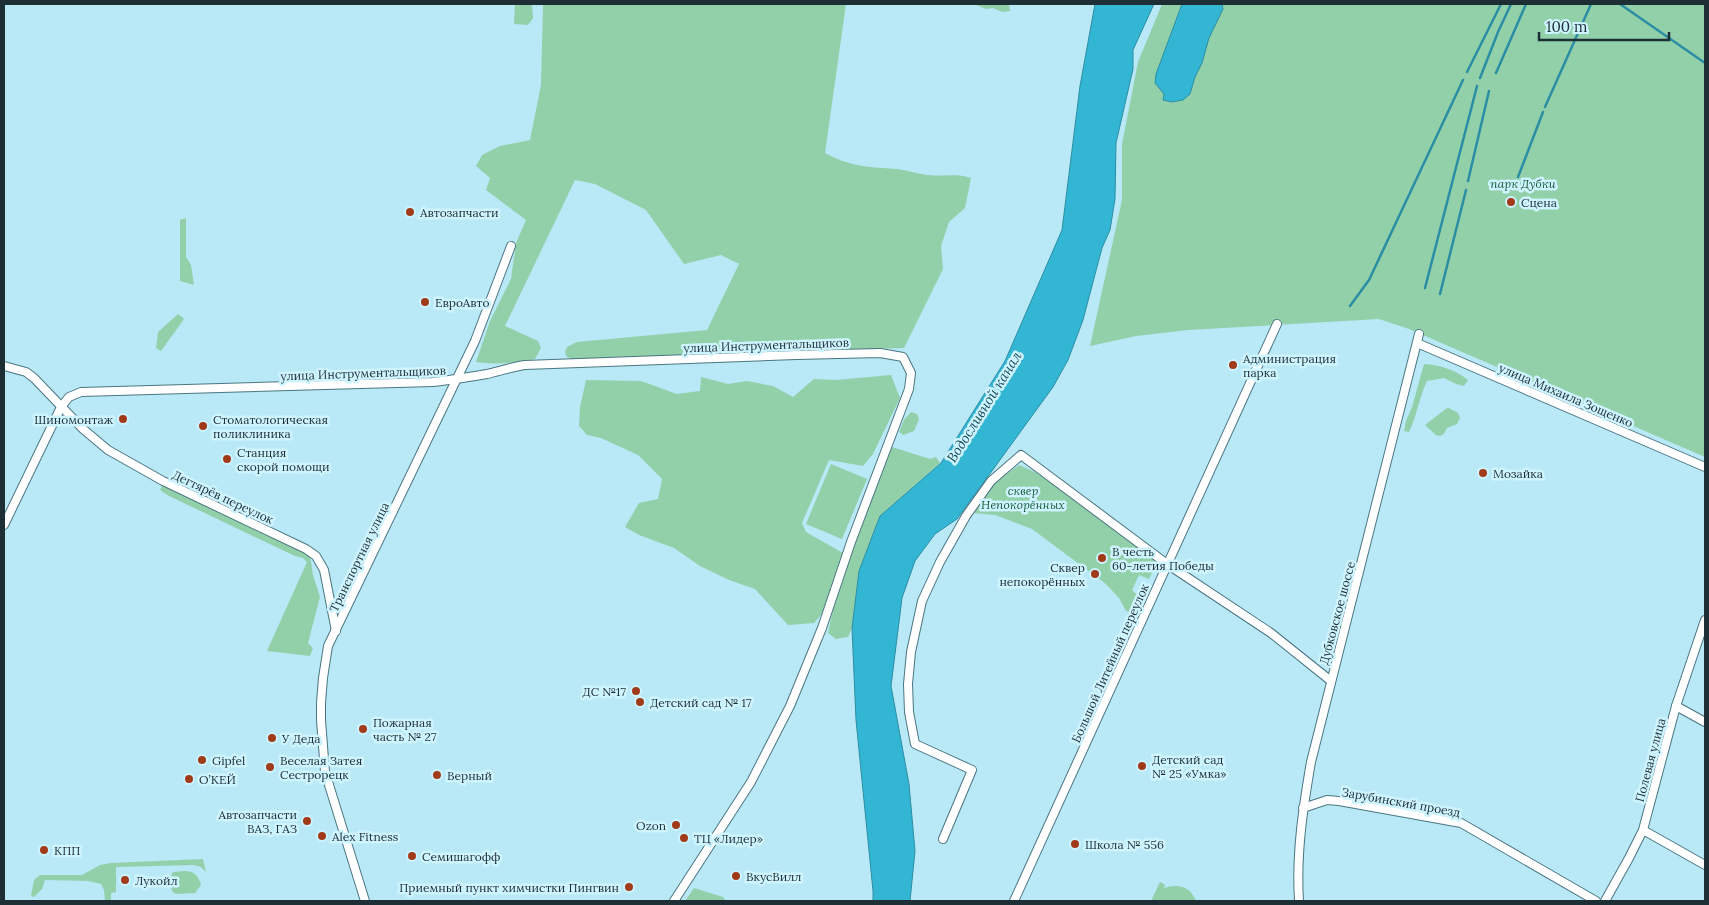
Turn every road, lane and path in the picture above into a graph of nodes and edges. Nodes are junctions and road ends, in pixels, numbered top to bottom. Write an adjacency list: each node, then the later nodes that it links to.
1 (511, 246): 6 (street, Транспортная улица)
2 (1276, 324): 10 (street, Большой Литейный переулок)
3 (1419, 334): 4 (street, Дубковское шоссе)
4 (1417, 343): 8 (street, улица Михаила Зощенко); 13 (street, Дубковское шоссе)
5 (4, 366): 7 (street)
6 (457, 380): 7 (street, улица Инструментальщиков); 12 (street, Транспортная улица); 21 (street, улица Инструментальщиков)
7 (61, 407): 9 (street); 12 (street, Дегтярёв переулок)
8 (1705, 467)
9 (4, 525)
10 (1167, 564): 13 (street); 18 (street); 22 (street, Большой Литейный переулок)
11 (1705, 620): 14 (street, Полевая улица)
12 (336, 631): 20 (street, Транспортная улица)
13 (1331, 681): 16 (street, Дубковское шоссе)
14 (1676, 706): 15 (street); 17 (street, Полевая улица)
15 (1705, 722)
16 (1302, 808): 23 (street, Дубковское шоссе); 24 (street, Зарубинский проезд)
17 (1643, 830): 19 (street); 25 (street, Полевая улица)
18 (943, 839)
19 (1705, 865)
20 (363, 898)
21 (674, 901)
22 (1014, 901)
23 (1300, 901)
24 (1596, 901)
25 (1605, 901)

